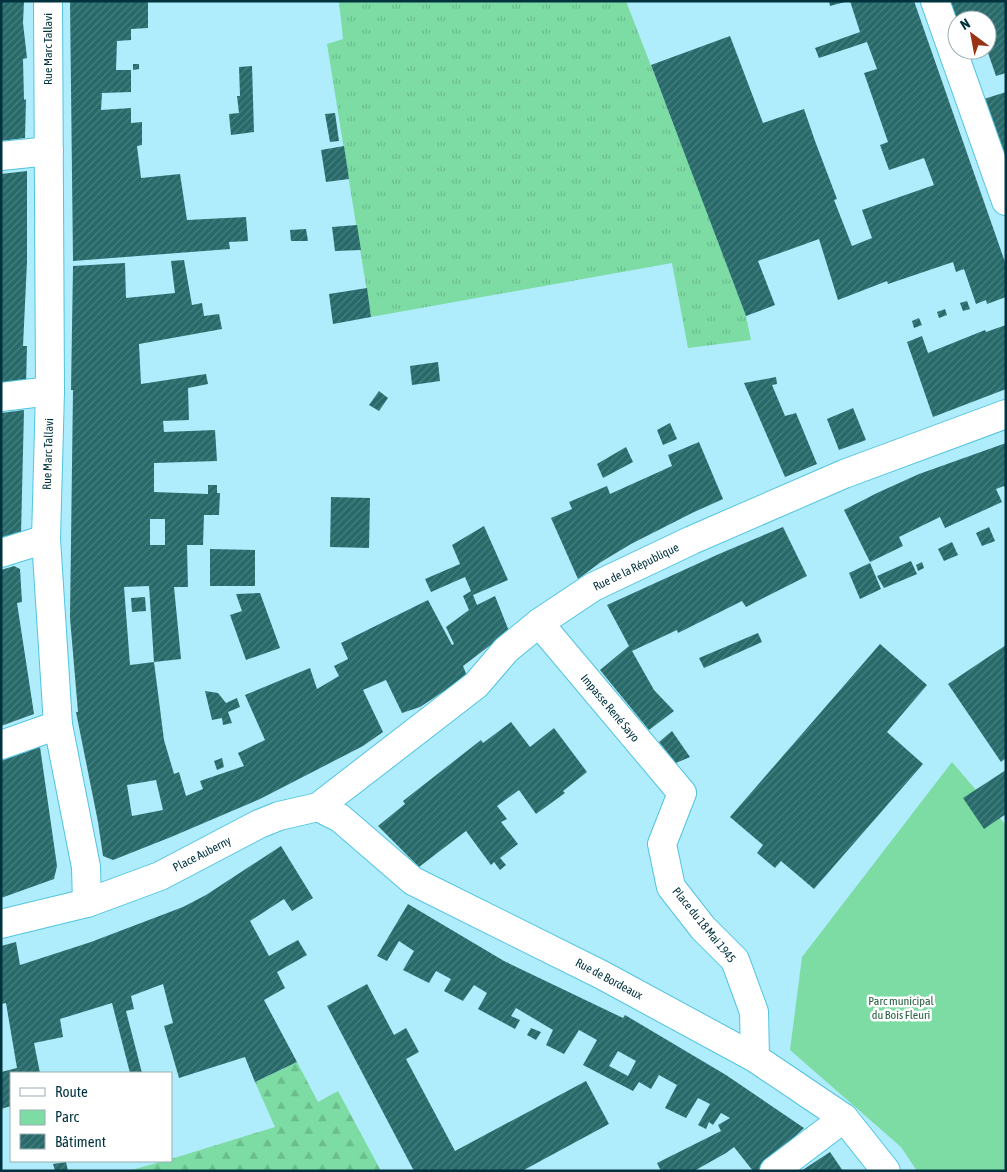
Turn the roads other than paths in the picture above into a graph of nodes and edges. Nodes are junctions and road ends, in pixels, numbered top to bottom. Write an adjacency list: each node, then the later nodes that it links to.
1 (48, 1): 3 (street, Rue Marc Tallavi)
2 (935, 1): 5 (street)
3 (49, 150): 4 (street); 6 (street, Rue Marc Tallavi)
4 (1, 156)
5 (1006, 201)
6 (50, 391): 7 (street); 9 (street, Rue Marc Tallavi)
7 (1, 397)
8 (1006, 414): 11 (street, Rue de la République)
9 (46, 539): 10 (street); 12 (street, Rue Marc Tallavi)
10 (1, 553)
11 (539, 623): 14 (street, Impasse René Sayo); 15 (street, Rue de la République)
12 (58, 725): 13 (street); 16 (street, Rue Marc Tallavi)
13 (1, 745)
14 (682, 793): 18 (street, Place du 18 Mai 1945)
15 (318, 806): 16 (street, Place Auberny); 18 (street, Rue de Bordeaux)
16 (87, 903): 17 (street, Place Auberny)
17 (1, 924)
18 (755, 1058): 19 (street, Rue de Bordeaux)
19 (844, 1118): 20 (street); 21 (street, Rue de Bordeaux)
20 (774, 1171)
21 (886, 1171)

